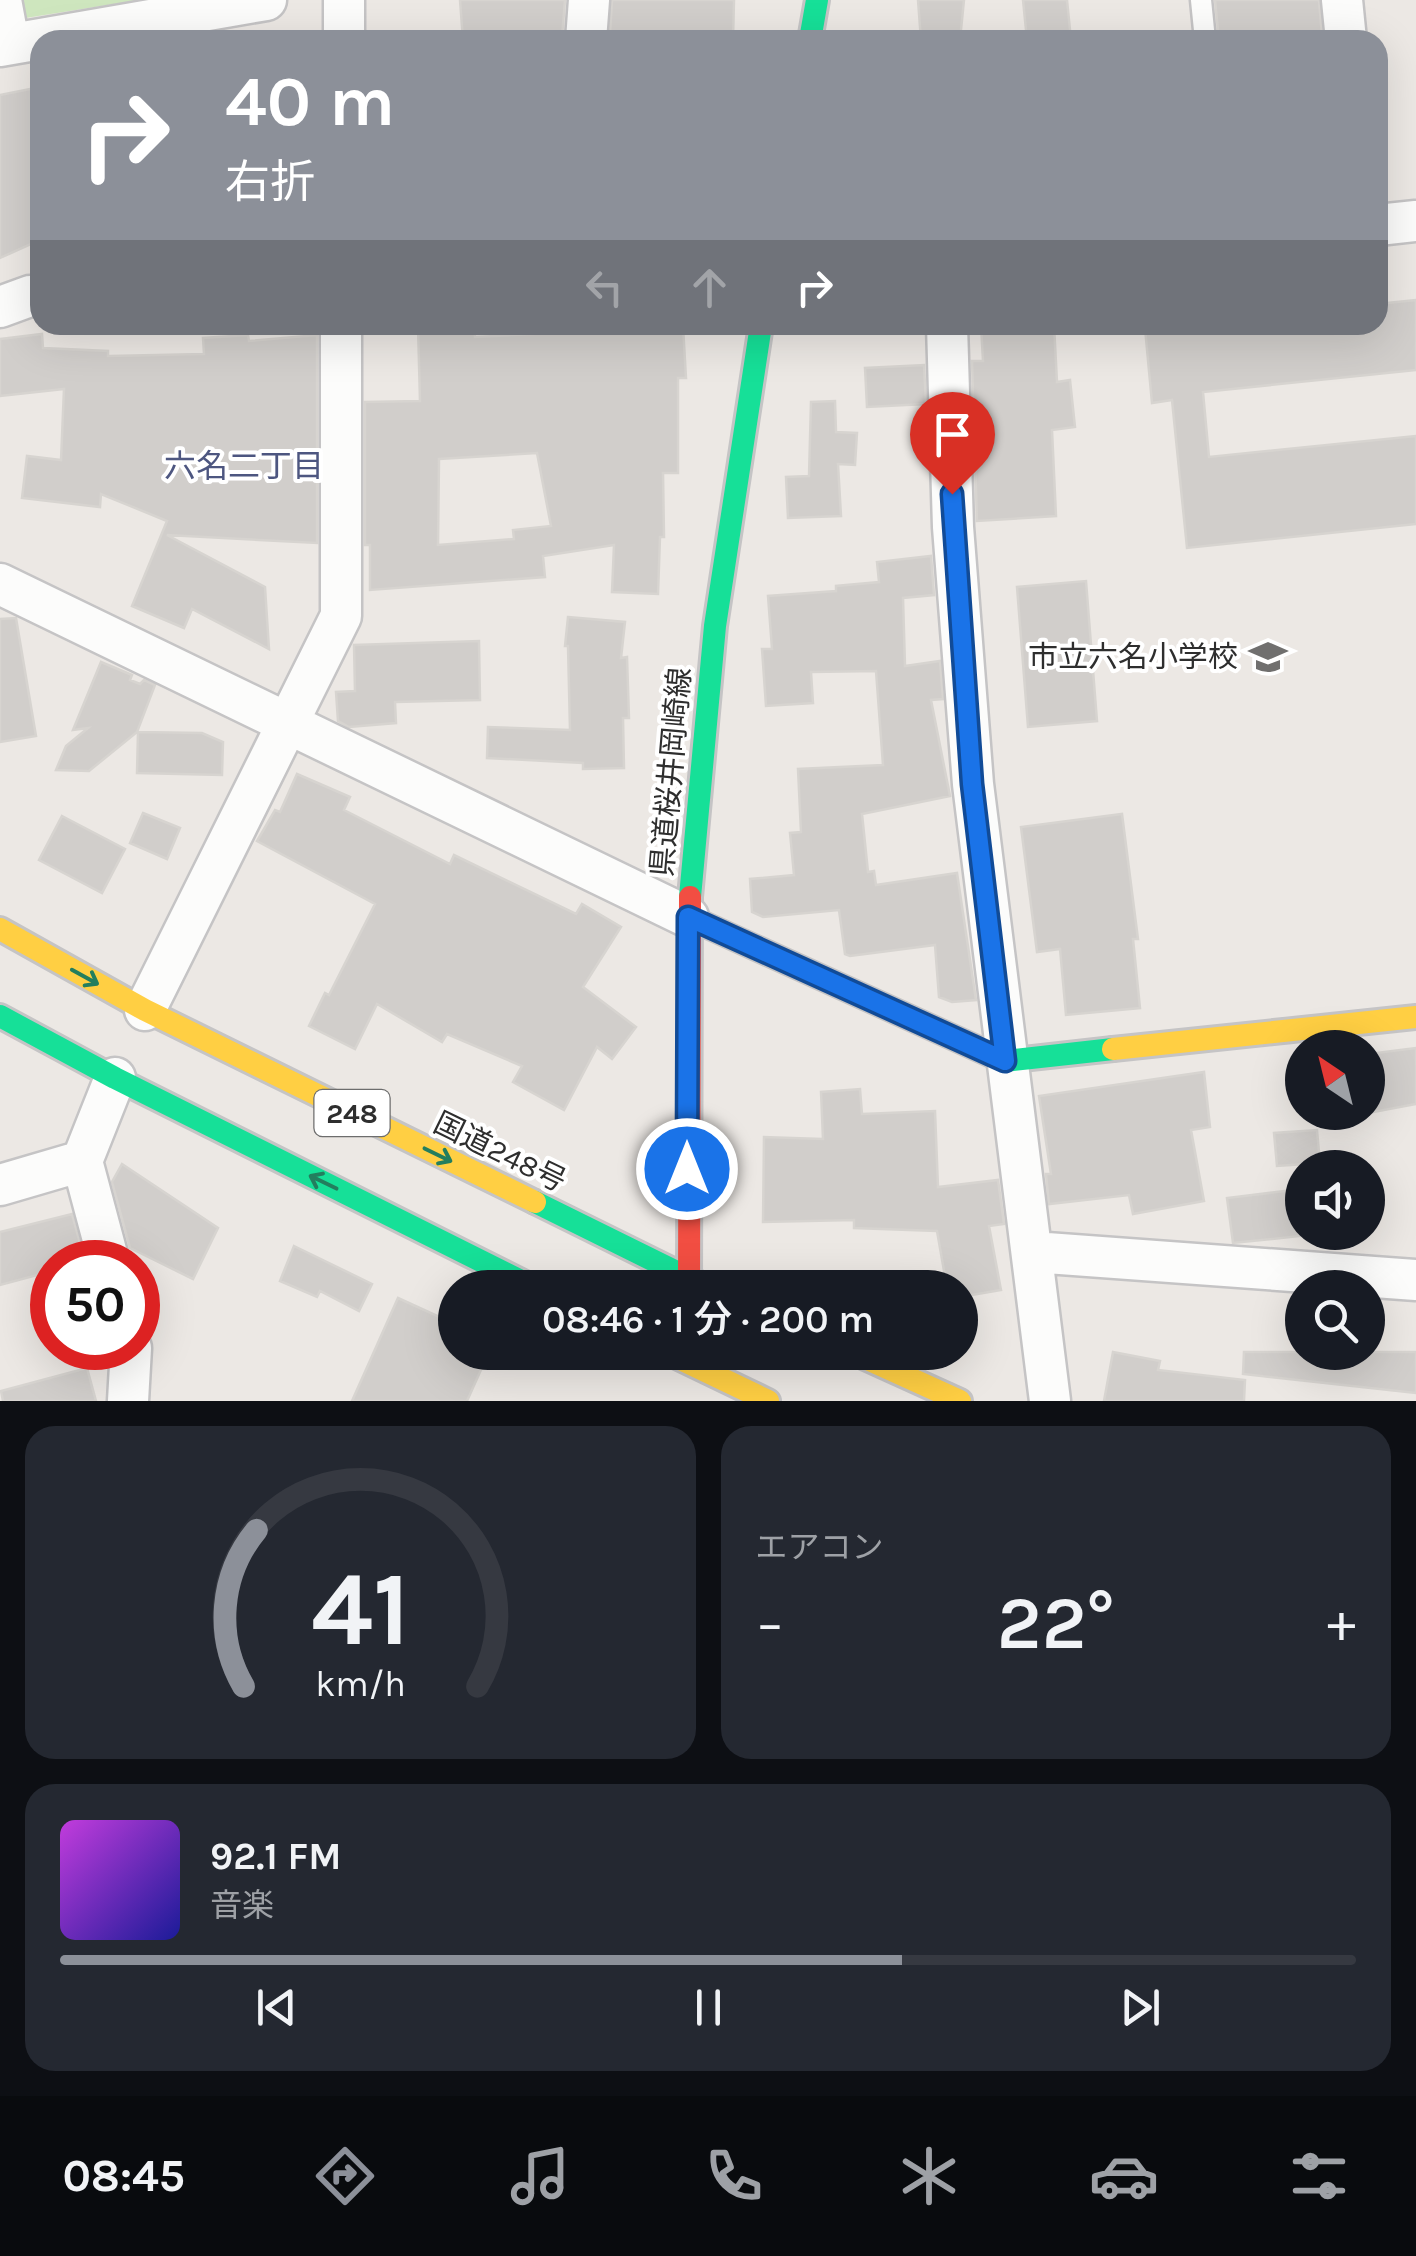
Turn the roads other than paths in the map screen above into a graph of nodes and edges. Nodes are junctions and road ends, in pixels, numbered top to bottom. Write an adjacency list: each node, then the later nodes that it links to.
1 (2, 0): 15 (street)
2 (266, 0): 8 (street)
3 (344, 0): 9 (street)
4 (589, 0): 10 (street)
5 (817, 0): 11 (main road)
6 (1201, 0): 12 (lane)
7 (1342, 0): 13 (street)
8 (87, 30)
9 (344, 30)
10 (587, 30)
11 (812, 30)
12 (1204, 30)
13 (1345, 30)
14 (30, 40): 15 (street)
15 (4, 44)
16 (1416, 220): 17 (street)
17 (1388, 224)
18 (30, 296): 19 (street)
19 (0, 308)
20 (341, 335): 24 (street)
21 (759, 335): 25 (main road, 県道桜井岡崎線)
22 (947, 335): 30 (street)
23 (0, 584): 24 (street)
24 (288, 723): 25 (street); 27 (street)
25 (688, 917): 30 (main road); 38 (main road, 県道桜井岡崎線)
26 (0, 929): 27 (main road, 国道248号 / 248, one-way to 27)
27 (144, 1010): 37 (main road, 国道248号 / 248, one-way to 37)
28 (0, 1016): 31 (main road, 248)
29 (1416, 1017): 30 (main road)
30 (1005, 1061): 35 (street)
31 (115, 1078): 32 (street); 36 (main road, 248, one-way to 31)
32 (82, 1161): 33 (street); 34 (street)
33 (0, 1185)
34 (102, 1240)
35 (1033, 1252): 39 (street); 48 (street)
36 (499, 1270)
37 (664, 1270)
38 (688, 1270)
39 (1416, 1280)
40 (130, 1370): 44 (street)
41 (707, 1370): 45 (main road)
42 (718, 1370): 46 (main road)
43 (892, 1370): 47 (main road)
44 (128, 1401)
45 (707, 1401)
46 (768, 1401)
47 (960, 1401)
48 (1050, 1401)

